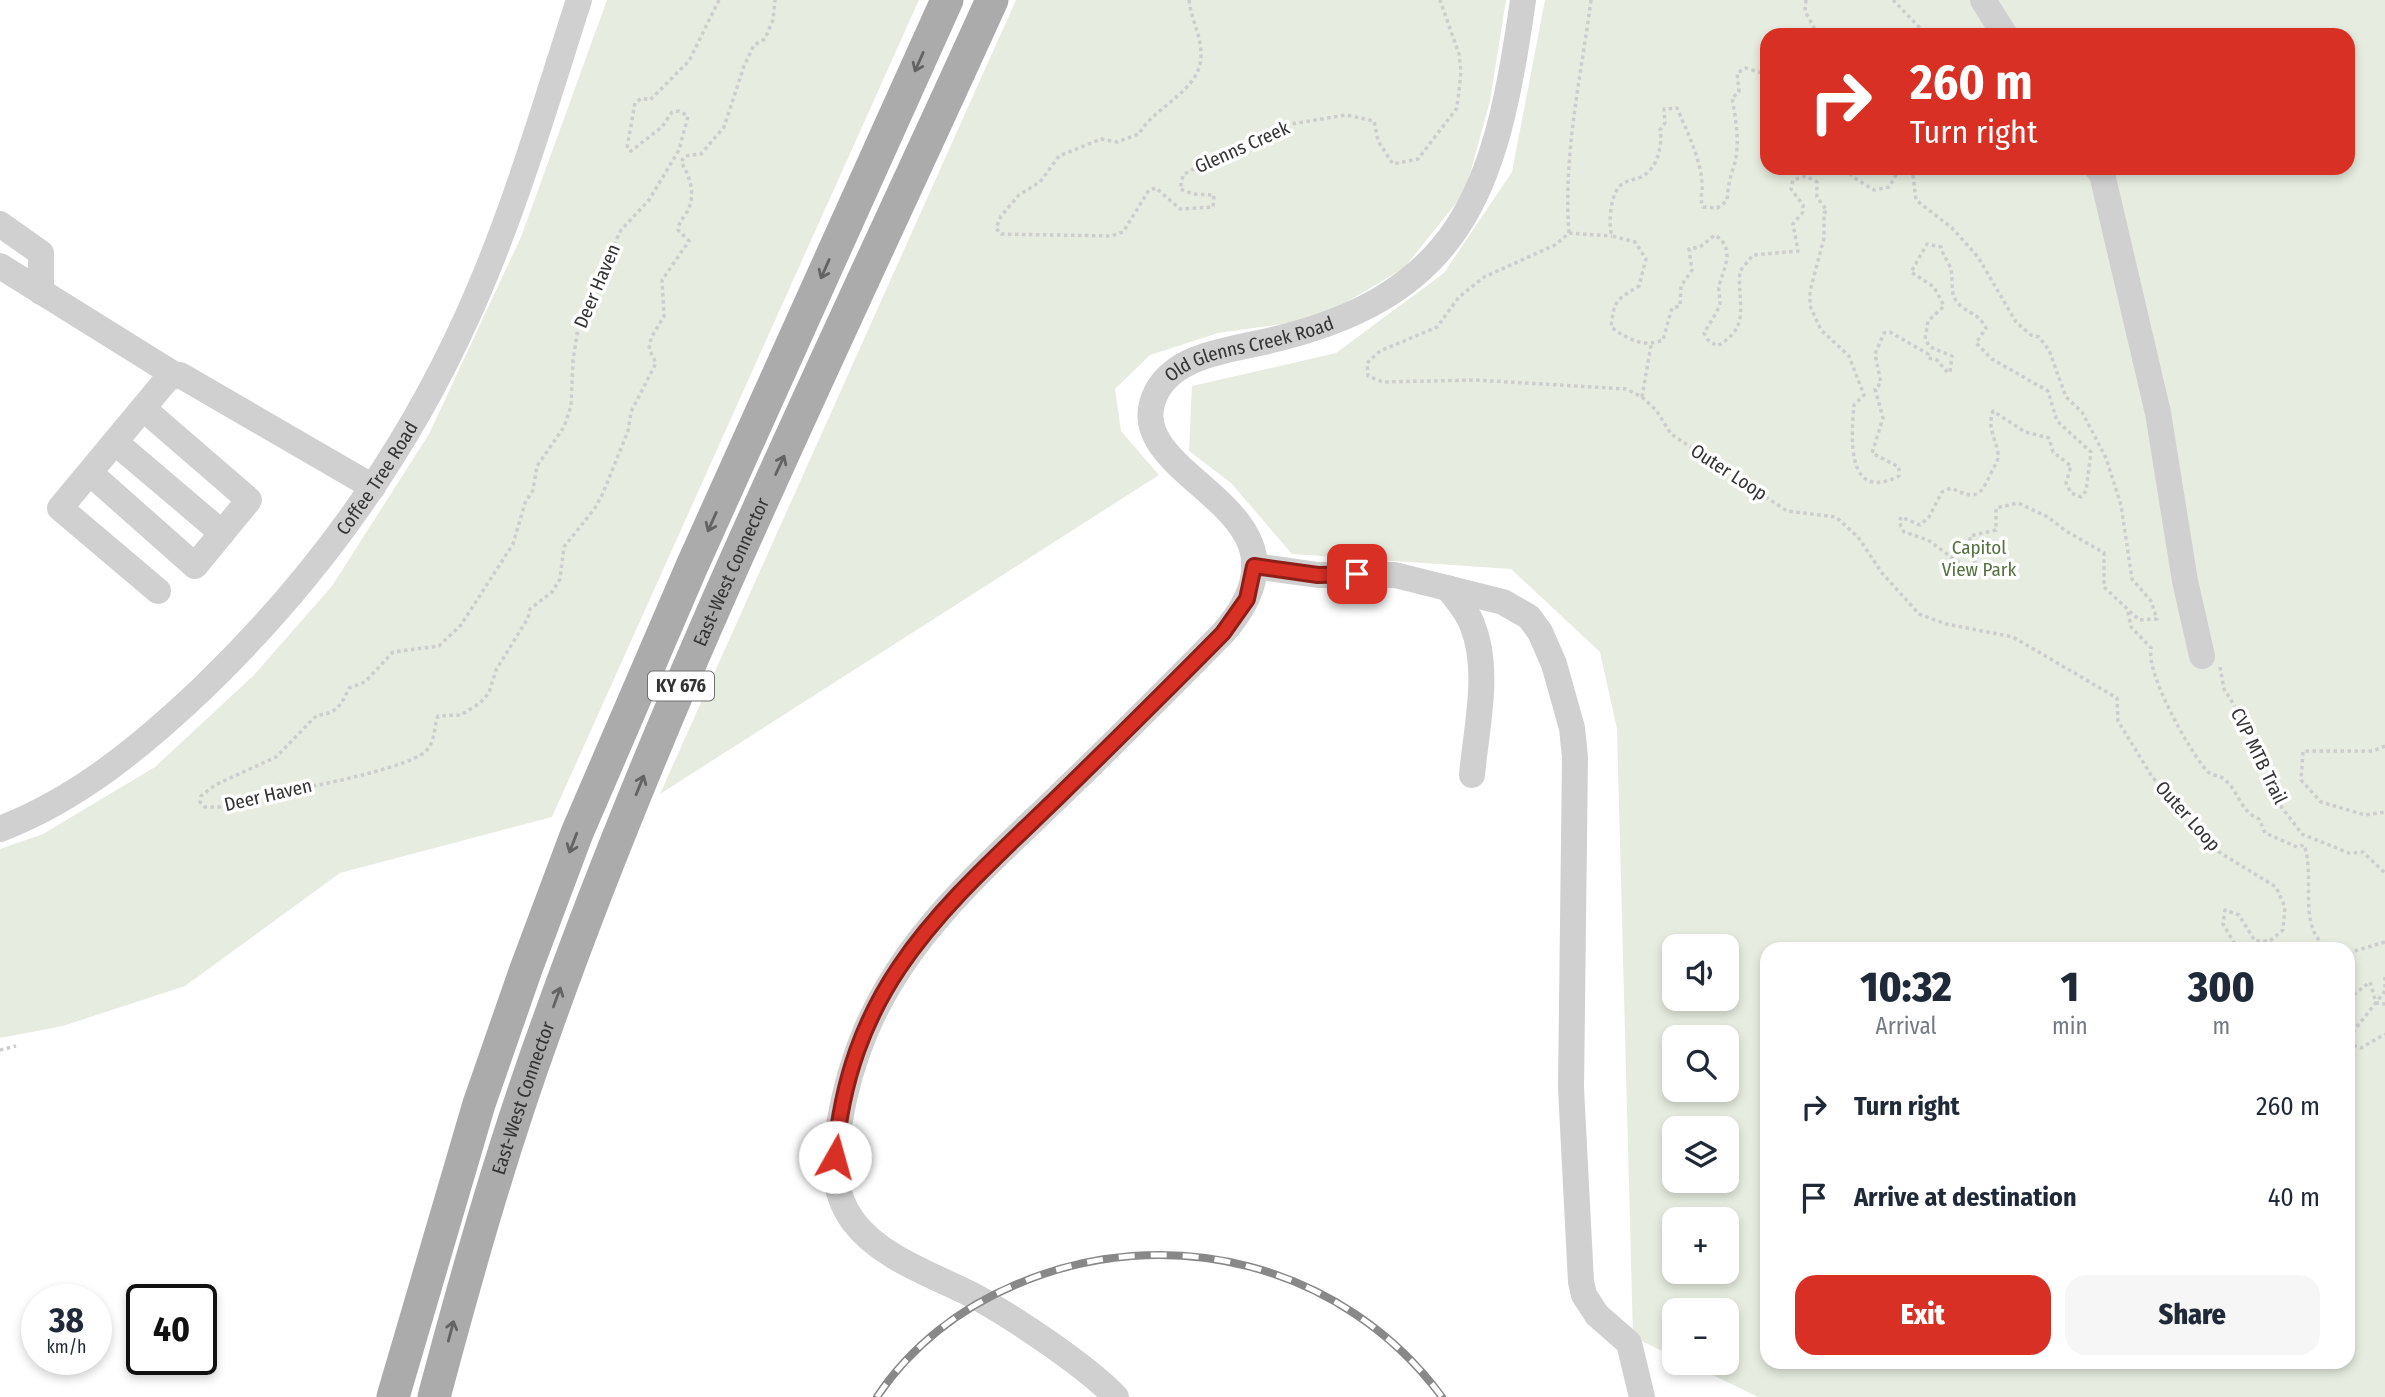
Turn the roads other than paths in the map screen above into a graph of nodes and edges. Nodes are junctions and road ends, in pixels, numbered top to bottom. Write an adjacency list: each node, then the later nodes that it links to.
1 (579, 0): 15 (street, Coffee Tree Road)
2 (947, 0): 23 (main road, East-West Connector / KY 676, one-way to 23)
3 (992, 0): 24 (main road, East-West Connector / KY 676, one-way to 3)
4 (1524, 0): 17 (street, Old Glenns Creek Road)
5 (1983, 0): 6 (street)
6 (2001, 28)
7 (2102, 175): 20 (street)
8 (0, 224): 10 (street)
9 (0, 266): 10 (street)
10 (41, 292): 11 (street)
11 (175, 375): 12 (street); 15 (street)
12 (145, 410): 13 (street); 16 (street)
13 (116, 443): 14 (street); 16 (street)
14 (90, 474): 16 (street); 19 (street)
15 (373, 487): 22 (street, Coffee Tree Road)
16 (222, 533)
17 (1254, 566): 18 (street); 25 (street, Old Glenns Creek Road)
18 (1448, 588): 21 (street); 26 (street)
19 (158, 590)
20 (2211, 660)
21 (1472, 775)
22 (0, 829)
23 (393, 1397)
24 (434, 1397)
25 (1116, 1397)
26 (1642, 1397)

